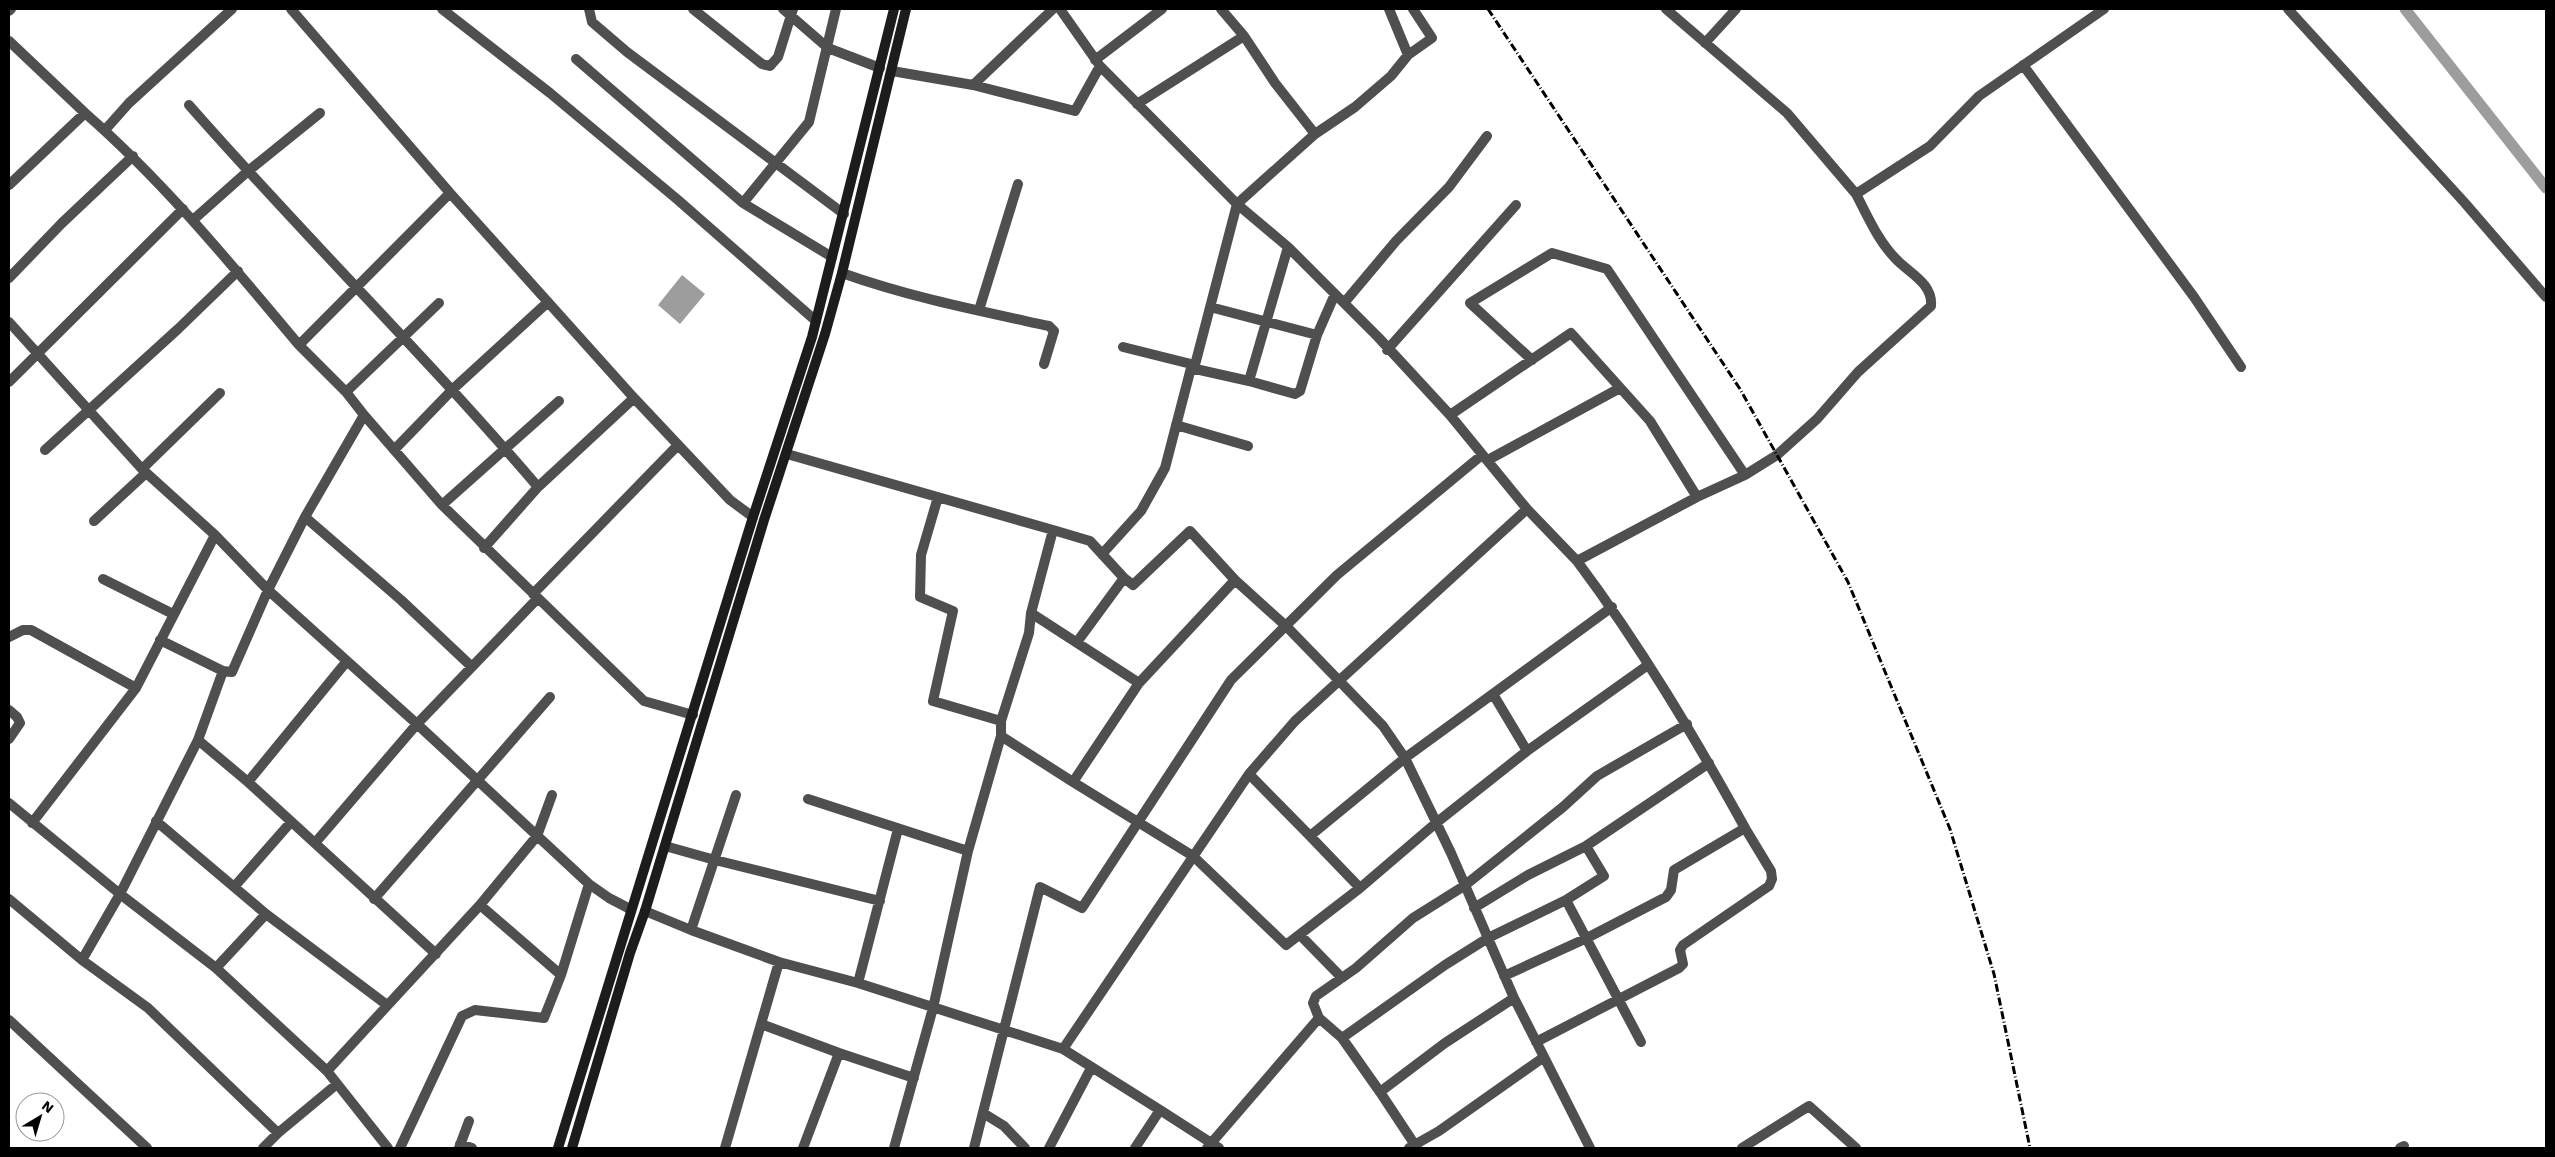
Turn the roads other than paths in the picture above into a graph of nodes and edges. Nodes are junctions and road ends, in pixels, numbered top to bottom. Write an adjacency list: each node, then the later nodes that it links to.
1 (232, 9): 36 (street)
2 (292, 9): 44 (street)
3 (442, 9): 65 (street)
4 (589, 9): 40 (street)
5 (694, 9): 20 (street)
6 (783, 9): 20 (street)
7 (836, 9): 24 (street)
8 (894, 9): 29 (main road)
9 (906, 9): 30 (main road)
10 (1053, 9): 31 (street)
11 (1060, 9): 27 (street)
12 (1162, 9): 27 (street)
13 (1221, 9): 21 (street)
14 (1389, 9): 25 (street)
15 (1413, 9): 25 (street)
16 (1666, 9): 23 (street)
17 (1736, 9): 23 (street)
18 (2104, 9): 28 (street)
19 (2288, 9): 59 (street)
20 (792, 12): 24 (street)
21 (1244, 36): 32 (street); 37 (street)
22 (9, 41): 34 (street)
23 (1705, 43): 45 (street)
24 (828, 48): 29 (street); 40 (street)
25 (1408, 55): 37 (street)
26 (576, 59): 46 (street)
27 (1098, 63): 31 (street); 32 (street)
28 (2023, 66): 45 (street); 76 (street)
29 (880, 68): 50 (main road)
30 (892, 72): 31 (street); 55 (main road)
31 (972, 85)
32 (1137, 104): 47 (street)
33 (189, 106): 41 (street)
34 (86, 113): 36 (street); 42 (street)
35 (320, 113): 41 (street)
36 (105, 130): 39 (street)
37 (1315, 134): 47 (street)
38 (1487, 136): 62 (street)
39 (133, 156): 49 (street); 56 (street)
40 (777, 163): 46 (street); 50 (street)
41 (247, 172): 51 (street); 57 (street)
42 (9, 184)
43 (1018, 184): 64 (street)
44 (450, 192): 57 (street); 60 (street)
45 (1856, 194): 97 (street)
46 (743, 203): 53 (street)
47 (1236, 204): 52 (street); 63 (street)
48 (1516, 204): 72 (street)
49 (183, 209): 51 (street); 73 (street)
50 (844, 214): 53 (main road)
51 (193, 220): 54 (street)
52 (1288, 247): 58 (street); 67 (street)
53 (832, 257): 65 (main road)
54 (238, 271): 70 (street); 85 (street)
55 (842, 273): 64 (street); 94 (main road)
56 (9, 278)
57 (357, 286): 69 (street); 70 (street)
58 (1335, 294): 62 (street); 68 (street)
59 (2546, 297)
60 (548, 302): 80 (street); 83 (street)
61 (439, 303): 69 (street)
62 (1344, 303): 72 (street)
63 (1210, 307): 67 (street); 71 (street)
64 (979, 310): 75 (street)
65 (816, 321): 103 (main road)
66 (9, 322): 73 (street)
67 (1266, 322): 68 (street); 77 (street)
68 (1316, 335): 77 (street)
69 (402, 337): 80 (street); 81 (street)
70 (299, 345): 81 (street)
71 (1123, 347)
72 (1387, 350): 86 (street)
73 (39, 353): 78 (street); 85 (street)
74 (1532, 360): 79 (street); 86 (street); 97 (street)
75 (1044, 364)
76 (2241, 367)
77 (1249, 381): 88 (street)
78 (9, 382)
79 (1620, 388): 95 (street); 99 (street)
80 (453, 389): 92 (street); 93 (street)
81 (346, 392): 87 (street)
82 (220, 393): 96 (street)
83 (634, 398): 89 (street); 98 (street)
84 (559, 401): 93 (street)
85 (89, 410): 91 (street); 96 (street)
86 (1450, 415): 95 (street)
87 (364, 416): 92 (street); 104 (street)
88 (1176, 426): 90 (street); 109 (street)
89 (678, 445): 103 (street); 115 (street)
90 (1248, 446)
91 (45, 450)
92 (394, 450): 101 (street)
93 (506, 450): 98 (street); 101 (street)
94 (787, 454): 100 (street); 161 (main road)
95 (1485, 458): 102 (street); 119 (street)
96 (144, 471): 105 (street); 107 (street)
97 (1745, 475): 99 (street)
98 (538, 487): 108 (street)
99 (1697, 497): 110 (street)
100 (938, 498): 106 (street); 134 (street)
101 (442, 505): 108 (street)
102 (1528, 509): 110 (street); 127 (street)
103 (753, 516): 133 (main road)
104 (305, 517): 114 (street); 125 (street)
105 (94, 521)
106 (1053, 530): 109 (street); 117 (street)
107 (215, 535): 114 (street); 118 (street)
108 (484, 548): 115 (street)
109 (1103, 554): 111 (street)
110 (1577, 561): 116 (street)
111 (1124, 578): 113 (street); 122 (street)
112 (103, 579): 118 (street)
113 (1235, 580): 119 (street); 128 (street)
114 (268, 590): 123 (street); 126 (street)
115 (536, 596): 125 (street); 133 (street)
116 (1612, 608): 124 (street); 130 (street)
117 (1031, 613): 122 (street); 134 (street)
118 (174, 614): 121 (street)
119 (1287, 627): 127 (street); 152 (street)
120 (9, 637): 129 (street)
121 (160, 640): 126 (street); 129 (street)
122 (1077, 642): 128 (street)
123 (347, 661): 135 (street); 145 (street)
124 (1648, 665): 136 (street); 140 (street)
125 (472, 667): 135 (street)
126 (223, 671): 139 (street)
127 (1338, 681): 141 (street); 143 (street)
128 (1139, 683): 146 (street)
129 (136, 688): 154 (street)
130 (1493, 694): 140 (street); 141 (street)
131 (550, 697): 144 (street)
132 (9, 710): 138 (street)
133 (693, 715): 177 (main road)
134 (1001, 721): 137 (street)
135 (417, 724): 144 (street); 160 (street)
136 (1687, 724): 142 (street); 167 (street)
137 (1001, 736): 146 (street); 163 (street)
138 (9, 739)
139 (198, 740): 145 (street); 151 (street)
140 (1527, 751): 155 (street)
141 (1405, 758): 155 (street); 159 (street)
142 (1709, 763): 156 (street); 162 (street)
143 (1249, 774): 159 (street); 164 (street)
144 (479, 781): 158 (street); 172 (street)
145 (248, 782): 153 (street)
146 (1073, 782): 152 (street)
147 (552, 795): 158 (street)
148 (736, 795): 165 (street)
149 (808, 799): 157 (street)
150 (9, 803): 154 (street)
151 (156, 821): 168 (street); 170 (street)
152 (1138, 821): 164 (street); 199 (street)
153 (291, 822): 160 (street); 168 (street)
154 (32, 823): 170 (street)
155 (1436, 823): 167 (street); 169 (street)
156 (1745, 828): 183 (street); 193 (street)
157 (898, 829): 163 (street); 174 (street)
158 (537, 836): 166 (street); 175 (street)
159 (1310, 836): 169 (street)
160 (315, 843): 172 (street)
161 (665, 846): 165 (street); 178 (main road)
162 (1586, 846): 173 (street); 176 (street)
163 (968, 851): 195 (street)
164 (1193, 856): 181 (street); 203 (street)
165 (715, 860): 174 (street); 180 (street)
166 (589, 884): 177 (street); 188 (street)
167 (1464, 886): 176 (street); 190 (street)
168 (234, 887): 179 (street)
169 (1360, 888): 181 (street)
170 (120, 894): 185 (street); 187 (street)
171 (9, 899): 185 (street)
172 (374, 899): 184 (street)
173 (1566, 900): 182 (street); 183 (street)
174 (880, 901): 191 (street)
175 (480, 905): 184 (street); 188 (street)
176 (1474, 908): 182 (street)
177 (630, 909): 223 (main road)
178 (645, 911): 180 (street); 224 (main road)
179 (266, 914): 187 (street); 194 (street)
180 (691, 930): 186 (street)
181 (1301, 936): 190 (street)
182 (1488, 938): 189 (street); 200 (street)
183 (1587, 938): 189 (street); 193 (street)
184 (436, 954): 194 (street)
185 (82, 960): 214 (street)
186 (779, 962): 191 (street); 198 (street)
187 (216, 968): 207 (street)
188 (561, 975): 221 (street)
189 (1504, 976): 192 (street)
190 (1342, 978): 196 (street)
191 (858, 983): 195 (street)
192 (1514, 998): 201 (street); 210 (street)
193 (1619, 1000): 201 (street); 202 (street)
194 (386, 1005): 207 (street)
195 (933, 1008): 199 (street); 208 (street)
196 (1319, 1018): 200 (street); 216 (street)
197 (9, 1020): 218 (street)
198 (761, 1024): 204 (street); 225 (street)
199 (1004, 1030): 203 (street); 212 (street)
200 (1342, 1038): 210 (street)
201 (1536, 1042): 205 (street)
202 (1641, 1042)
203 (1063, 1049): 206 (street)
204 (839, 1053): 208 (street); 226 (street)
205 (1544, 1056): 217 (street); 232 (street)
206 (1091, 1068): 211 (street); 230 (street)
207 (326, 1071): 209 (street)
208 (914, 1078): 227 (street)
209 (337, 1084): 214 (street); 220 (street)
210 (1380, 1092): 217 (street)
211 (1160, 1110): 216 (street); 231 (street)
212 (983, 1113): 228 (street); 229 (street)
213 (469, 1121): 215 (street)
214 (278, 1133): 219 (street)
215 (460, 1146): 222 (street)
216 (1212, 1146)
217 (1413, 1147)
218 (147, 1148)
219 (263, 1148)
220 (388, 1148)
221 (400, 1148)
222 (472, 1148)
223 (558, 1148)
224 (572, 1148)
225 (725, 1148)
226 (803, 1148)
227 (894, 1148)
228 (974, 1148)
229 (1025, 1148)
230 (1049, 1148)
231 (1134, 1148)
232 (1589, 1148)
233 (1742, 1148): 234 (street)
234 (1856, 1148)

